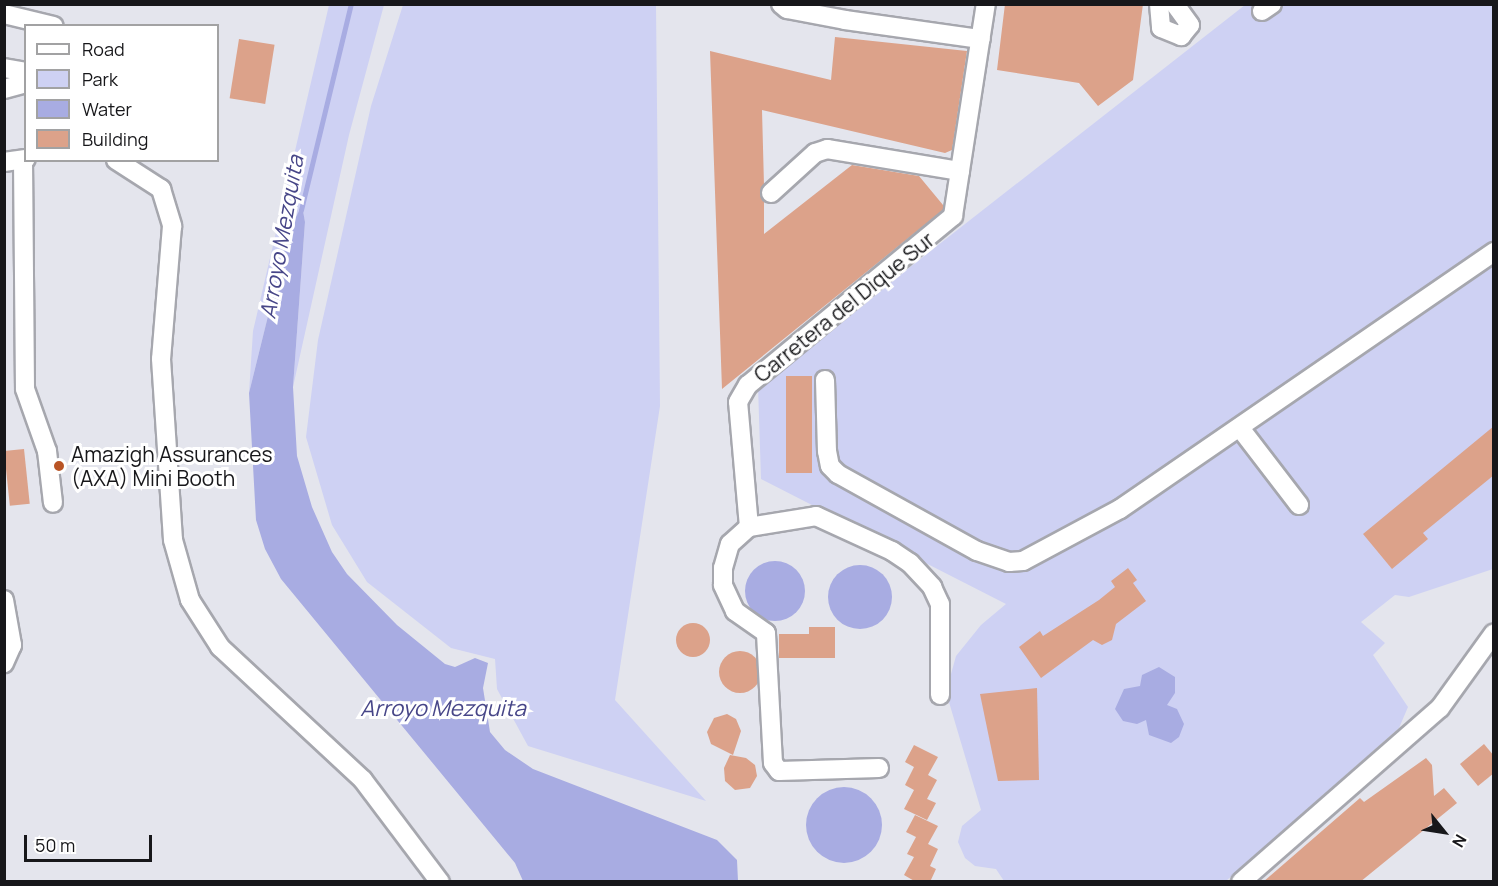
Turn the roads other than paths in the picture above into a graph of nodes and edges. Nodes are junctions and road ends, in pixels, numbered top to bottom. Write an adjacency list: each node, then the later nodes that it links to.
1 (782, 4): 5 (lane)
2 (986, 4): 8 (lane, Carretera del Dique Sur)
3 (1160, 4): 4 (lane)
4 (1175, 4)
5 (846, 12): 8 (lane)
6 (4, 14): 7 (lane)
7 (46, 24)
8 (981, 39): 17 (lane, Carretera del Dique Sur)
9 (4, 68): 10 (lane)
10 (24, 72)
11 (24, 83): 12 (lane)
12 (4, 88)
13 (24, 159): 14 (lane)
14 (4, 162)
15 (24, 162): 22 (lane)
16 (119, 162): 30 (lane)
17 (960, 171): 18 (lane); 24 (lane, Carretera del Dique Sur)
18 (771, 193)
19 (1494, 252): 21 (lane)
20 (825, 380): 21 (lane)
21 (1240, 428): 23 (lane)
22 (53, 503)
23 (1299, 505)
24 (749, 527): 28 (lane); 29 (lane)
25 (4, 600): 27 (lane)
26 (1494, 633): 31 (lane)
27 (4, 663)
28 (940, 695)
29 (879, 768)
30 (440, 882)
31 (1241, 882)

